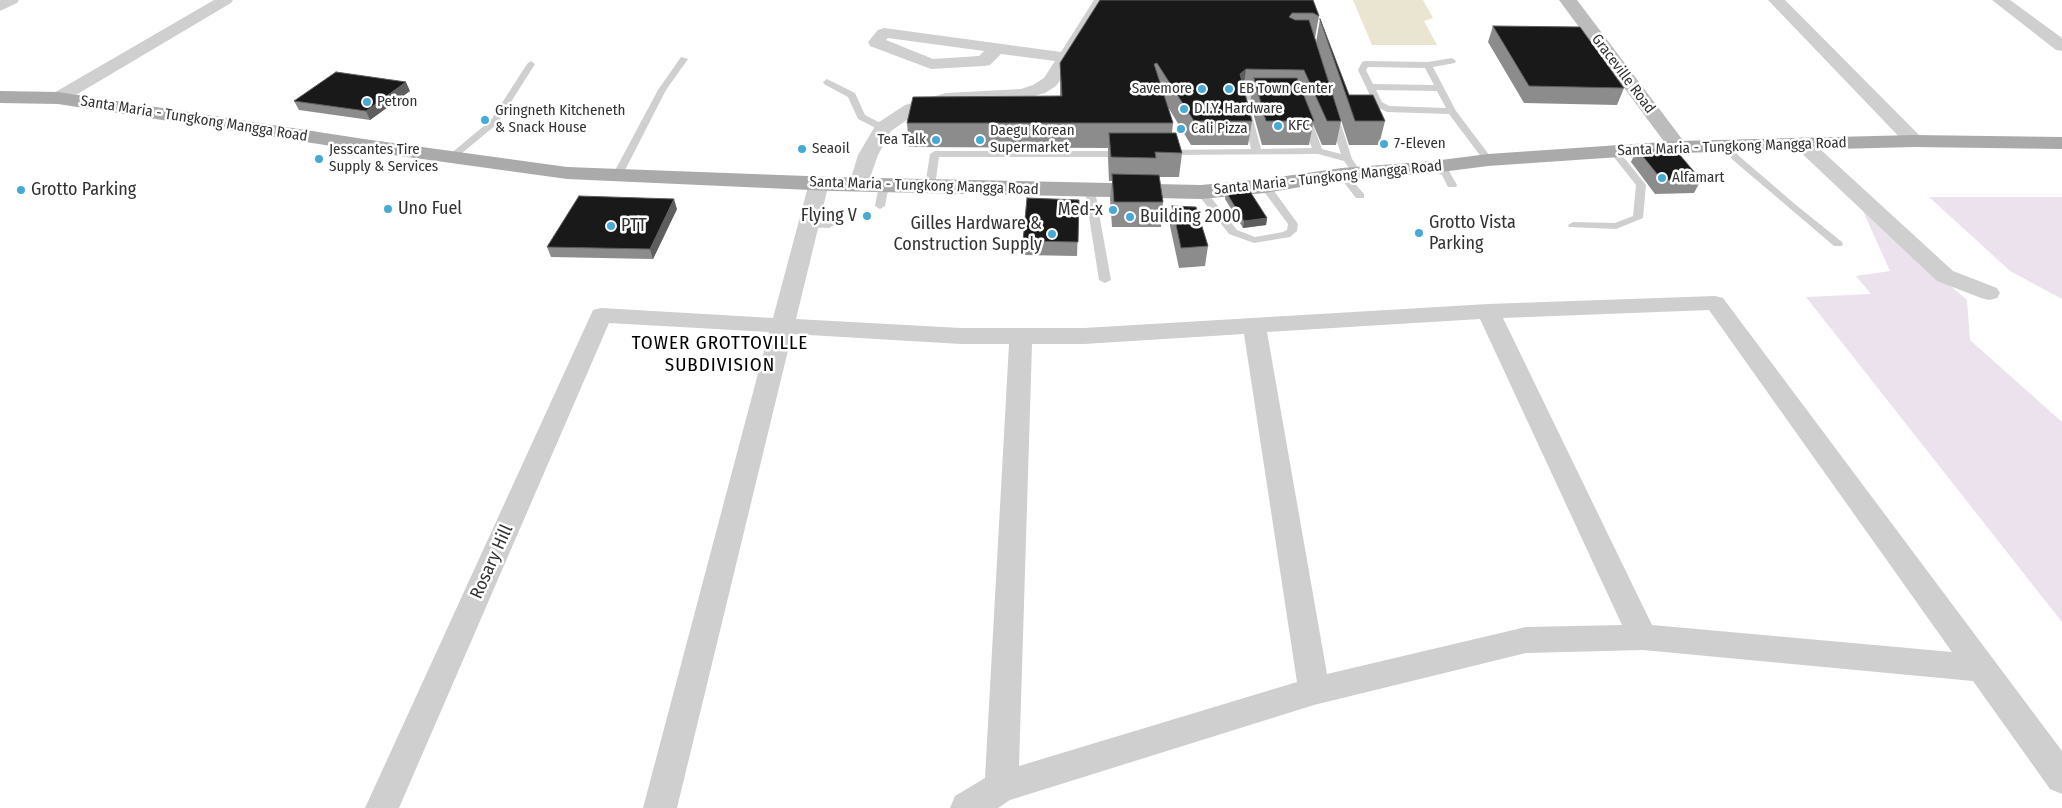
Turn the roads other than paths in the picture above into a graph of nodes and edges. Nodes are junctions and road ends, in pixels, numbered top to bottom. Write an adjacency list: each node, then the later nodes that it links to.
1 (11, 0): 7 (street)
2 (225, 0): 20 (street)
3 (1102, 0): 10 (street)
4 (1568, 0): 29 (street, Graceville Road)
5 (1776, 0): 25 (street)
6 (2000, 0): 8 (street)
7 (0, 6)
8 (2062, 46)
9 (997, 48): 9 (street); 10 (street)
10 (1067, 58): 24 (street)
11 (684, 59): 39 (lane)
12 (1452, 61): 14 (lane)
13 (530, 64): 35 (lane)
14 (1428, 66): 16 (lane); 17 (lane)
15 (827, 82): 24 (lane)
16 (1369, 87): 17 (lane); 22 (lane)
17 (1439, 88): 22 (lane)
18 (0, 97): 20 (main road, Santa Maria - Tungkong Mangga Road)
19 (1279, 97): 31 (lane)
20 (58, 98): 35 (main road, Santa Maria - Tungkong Mangga Road)
21 (1301, 106): 32 (lane)
22 (1452, 112): 36 (lane)
23 (1332, 113): 38 (lane)
24 (883, 128): 41 (street)
25 (1914, 141): 26 (main road, Santa Maria - Tungkong Mangga Road); 27 (main road, Santa Maria - Tungkong Mangga Road)
26 (1802, 143): 28 (main road, Santa Maria - Tungkong Mangga Road); 51 (street)
27 (2062, 143)
28 (1725, 145): 29 (main road, Santa Maria - Tungkong Mangga Road); 49 (lane)
29 (1678, 147): 30 (main road, Santa Maria - Tungkong Mangga Road)
30 (1614, 151): 36 (main road, Santa Maria - Tungkong Mangga Road); 48 (lane)
31 (1258, 152): 32 (lane); 33 (lane)
32 (1318, 152): 38 (lane)
33 (1158, 153)
34 (1138, 154): 43 (lane)
35 (452, 157): 39 (main road, Santa Maria - Tungkong Mangga Road)
36 (1488, 160): 37 (main road, Santa Maria - Tungkong Mangga Road)
37 (1433, 167): 38 (main road, Santa Maria - Tungkong Mangga Road); 42 (lane)
38 (1349, 169): 44 (main road, Santa Maria - Tungkong Mangga Road); 47 (lane)
39 (617, 176): 40 (main road, Santa Maria - Tungkong Mangga Road)
40 (818, 183): 41 (main road, Santa Maria - Tungkong Mangga Road); 53 (street)
41 (859, 184): 43 (main road, Santa Maria - Tungkong Mangga Road)
42 (1452, 185)
43 (930, 186): 45 (main road, Santa Maria - Tungkong Mangga Road)
44 (1265, 186): 46 (main road, Santa Maria - Tungkong Mangga Road); 46 (lane)
45 (1090, 191): 46 (main road, Santa Maria - Tungkong Mangga Road); 50 (lane)
46 (1201, 192)
47 (1360, 196)
48 (1573, 225)
49 (1838, 244)
50 (1105, 280)
51 (1989, 293)
52 (1488, 311): 54 (street); 56 (street); 57 (street)
53 (782, 325): 55 (street); 61 (street, Rosary Hill); 62 (street)
54 (1254, 326): 55 (street); 58 (street)
55 (1021, 337): 60 (street)
56 (1642, 638): 57 (street); 58 (street)
57 (1982, 668): 59 (street)
58 (1314, 691): 60 (street)
59 (2062, 778)
60 (1002, 787): 63 (street)
61 (382, 808)
62 (660, 808)
63 (967, 808)

